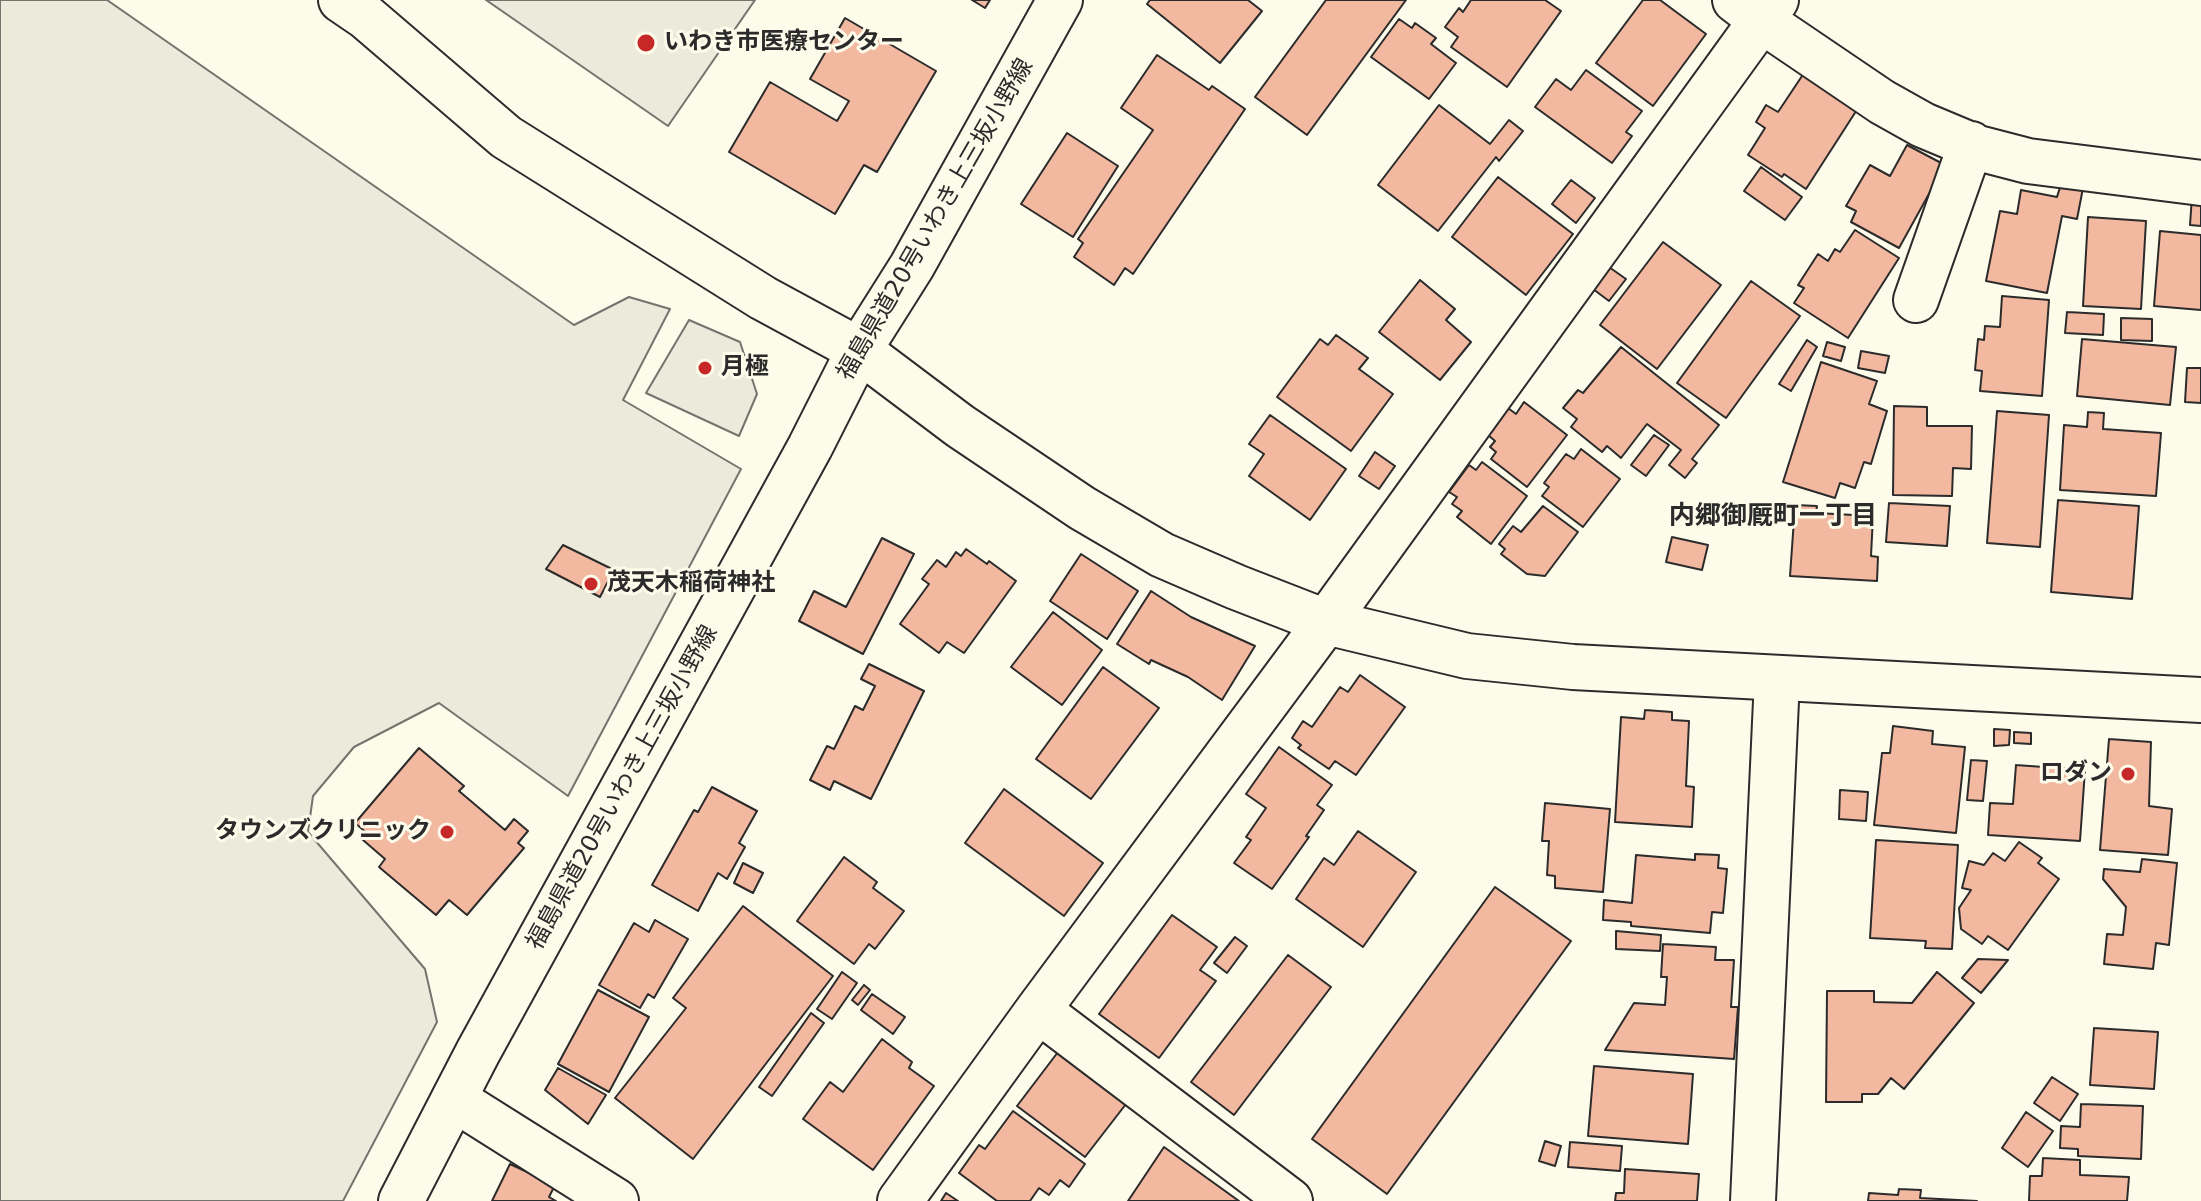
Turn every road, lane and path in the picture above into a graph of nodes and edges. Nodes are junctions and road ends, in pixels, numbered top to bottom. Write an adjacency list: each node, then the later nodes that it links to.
1 (341, 0): 7 (street)
2 (1060, 0): 7 (street, 福島県道20号いわき上三坂小野線)
3 (1757, 7): 4 (street); 8 (street)
4 (1971, 144): 5 (street); 6 (street)
5 (2201, 183)
6 (1916, 300)
7 (859, 350): 8 (street); 12 (street, 福島県道20号いわき上三坂小野線)
8 (1326, 622): 9 (street); 11 (street)
9 (1777, 679): 10 (street); 17 (street)
10 (2201, 700)
11 (1038, 1010): 15 (street); 16 (street)
12 (454, 1099): 13 (street, 福島県道20号いわき上三坂小野線); 14 (street)
13 (401, 1201)
14 (616, 1201)
15 (900, 1201)
16 (1290, 1201)
17 (1753, 1201)

